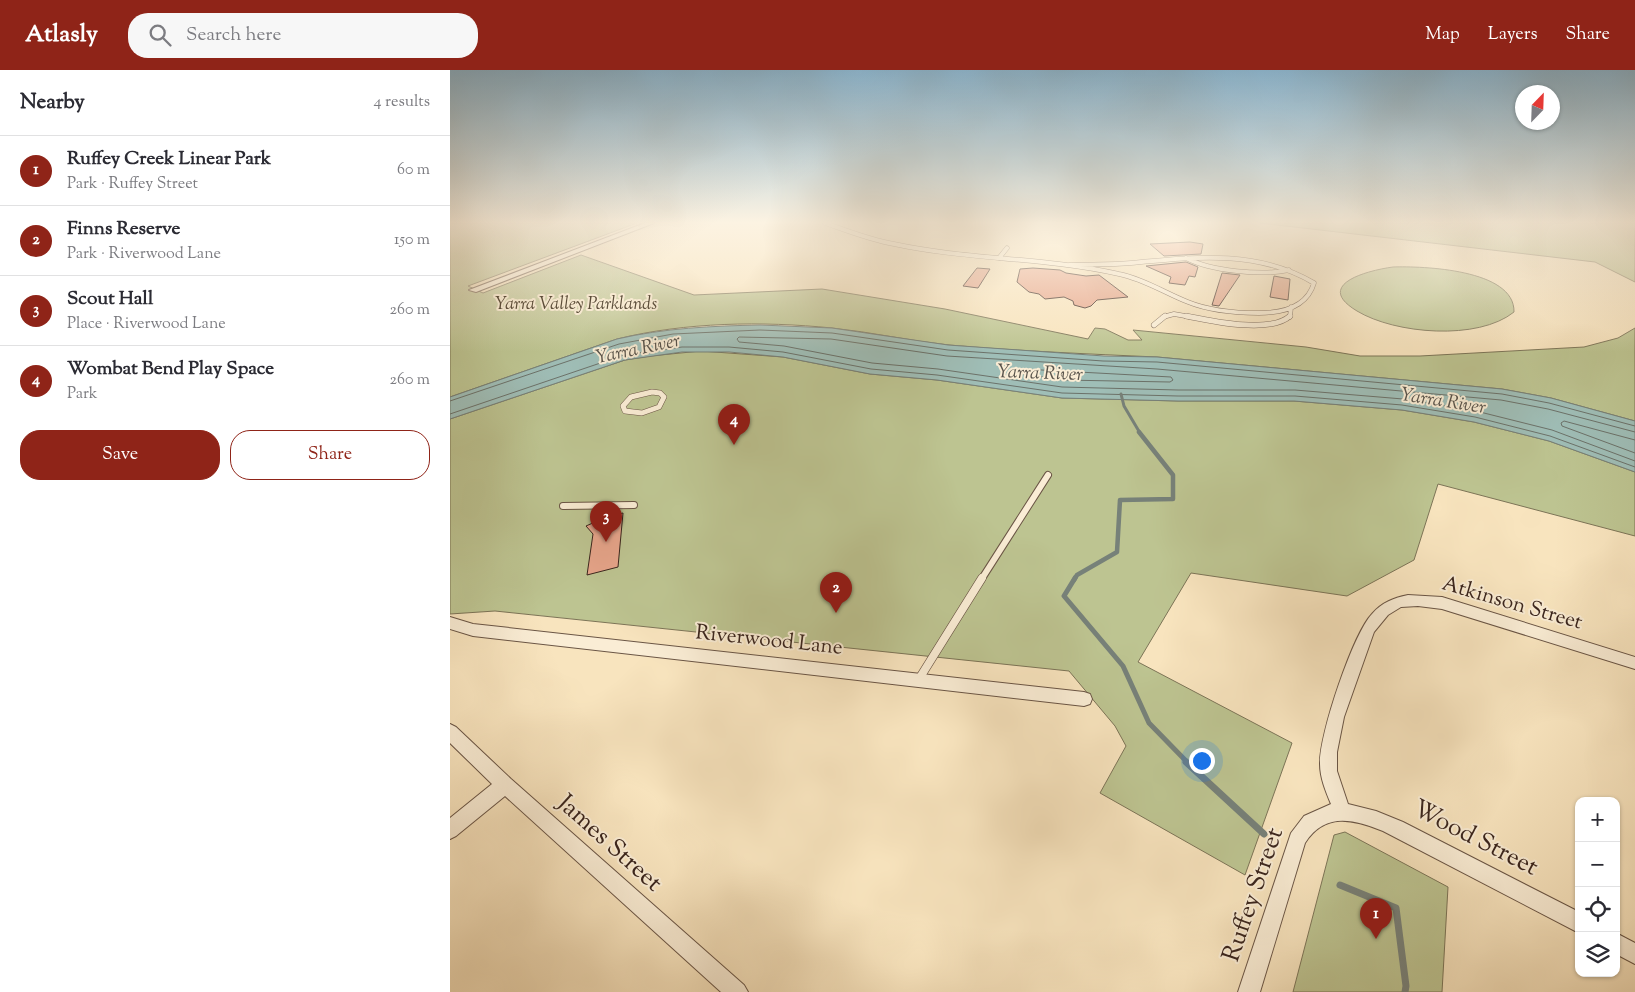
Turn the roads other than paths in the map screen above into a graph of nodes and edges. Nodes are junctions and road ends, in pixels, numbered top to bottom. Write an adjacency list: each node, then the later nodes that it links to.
1 (536, 266): 6 (street)
2 (1075, 266): 7 (lane)
3 (1221, 266): 5 (lane)
4 (1271, 266): 5 (lane)
5 (1289, 270): 7 (lane)
6 (473, 290)
7 (1291, 308): 8 (lane)
8 (1154, 325)
9 (662, 395): 9 (lane)
10 (1048, 475): 15 (lane)
11 (634, 505): 12 (lane)
12 (563, 506)
13 (450, 623): 15 (street, Riverwood Lane)
14 (1635, 663): 19 (street, Atkinson Street)
15 (919, 679): 16 (street, Riverwood Lane)
16 (1084, 699)
17 (450, 732): 18 (street, James Street)
18 (505, 785): 20 (street); 24 (street, James Street)
19 (1343, 812): 21 (street, Wood Street); 25 (street, Ruffey Street)
20 (450, 830)
21 (1575, 921)
22 (1620, 945): 23 (street)
23 (1635, 954)
24 (737, 992)
25 (1249, 992)

